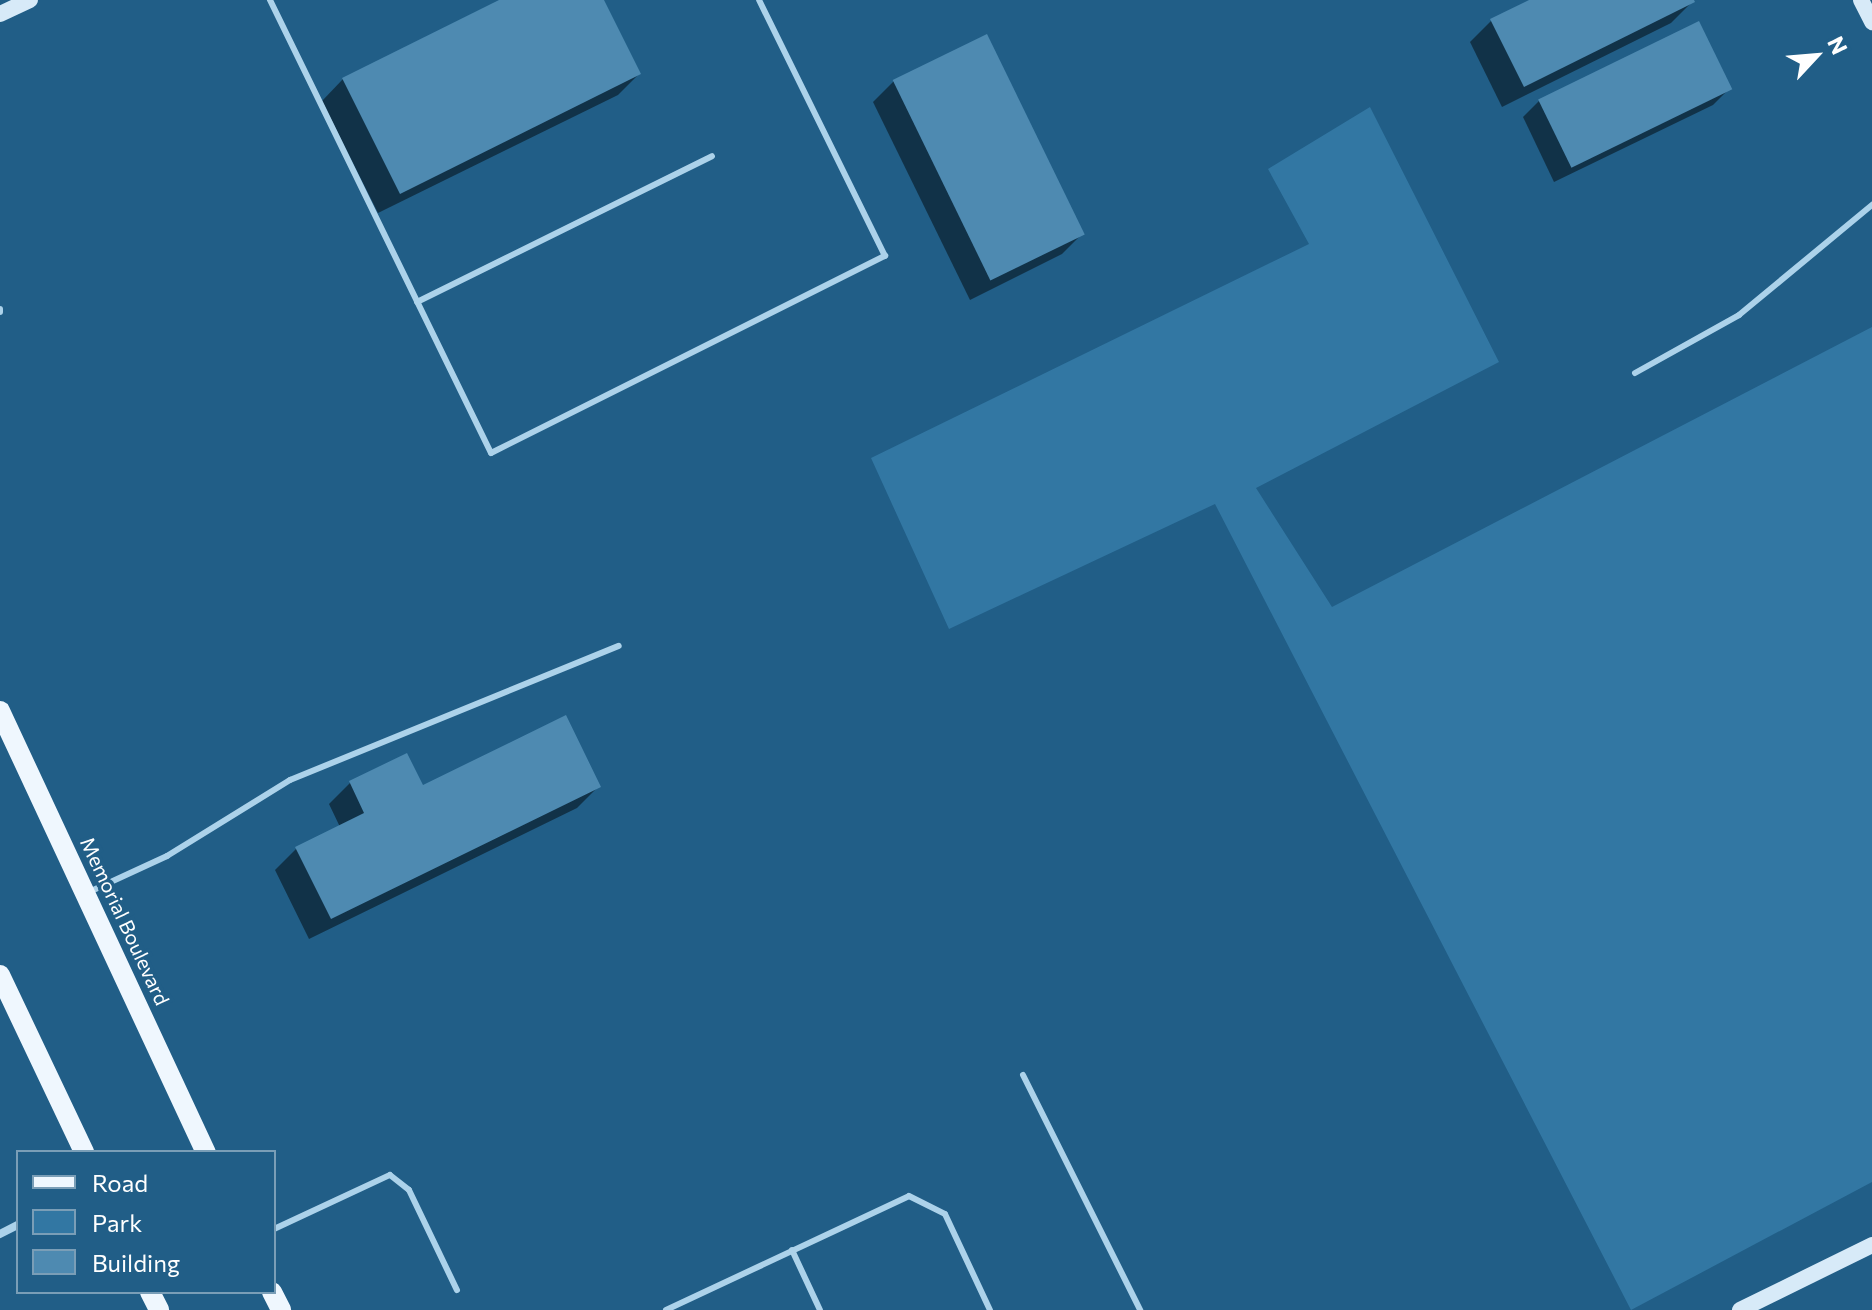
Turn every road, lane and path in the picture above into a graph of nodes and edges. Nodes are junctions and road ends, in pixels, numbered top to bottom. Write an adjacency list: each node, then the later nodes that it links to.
1 (30, 0): 5 (street)
2 (270, 0): 9 (lane)
3 (759, 0): 9 (lane)
4 (1861, 0): 6 (street)
5 (0, 14)
6 (1872, 22)
7 (712, 156): 9 (lane)
8 (1872, 205): 10 (lane)
9 (417, 302)
10 (1635, 373)
11 (619, 646): 13 (lane)
12 (0, 711): 13 (main road, Memorial Boulevard)
13 (86, 894): 17 (main road, Memorial Boulevard)
14 (0, 975): 16 (main road)
15 (1023, 1075): 25 (lane)
16 (83, 1150)
17 (205, 1150)
18 (276, 1228): 21 (lane)
19 (1872, 1245): 26 (street)
20 (792, 1250): 22 (lane); 23 (lane); 24 (lane)
21 (457, 1290)
22 (666, 1310)
23 (820, 1310)
24 (990, 1310)
25 (1140, 1310)
26 (1740, 1310)

